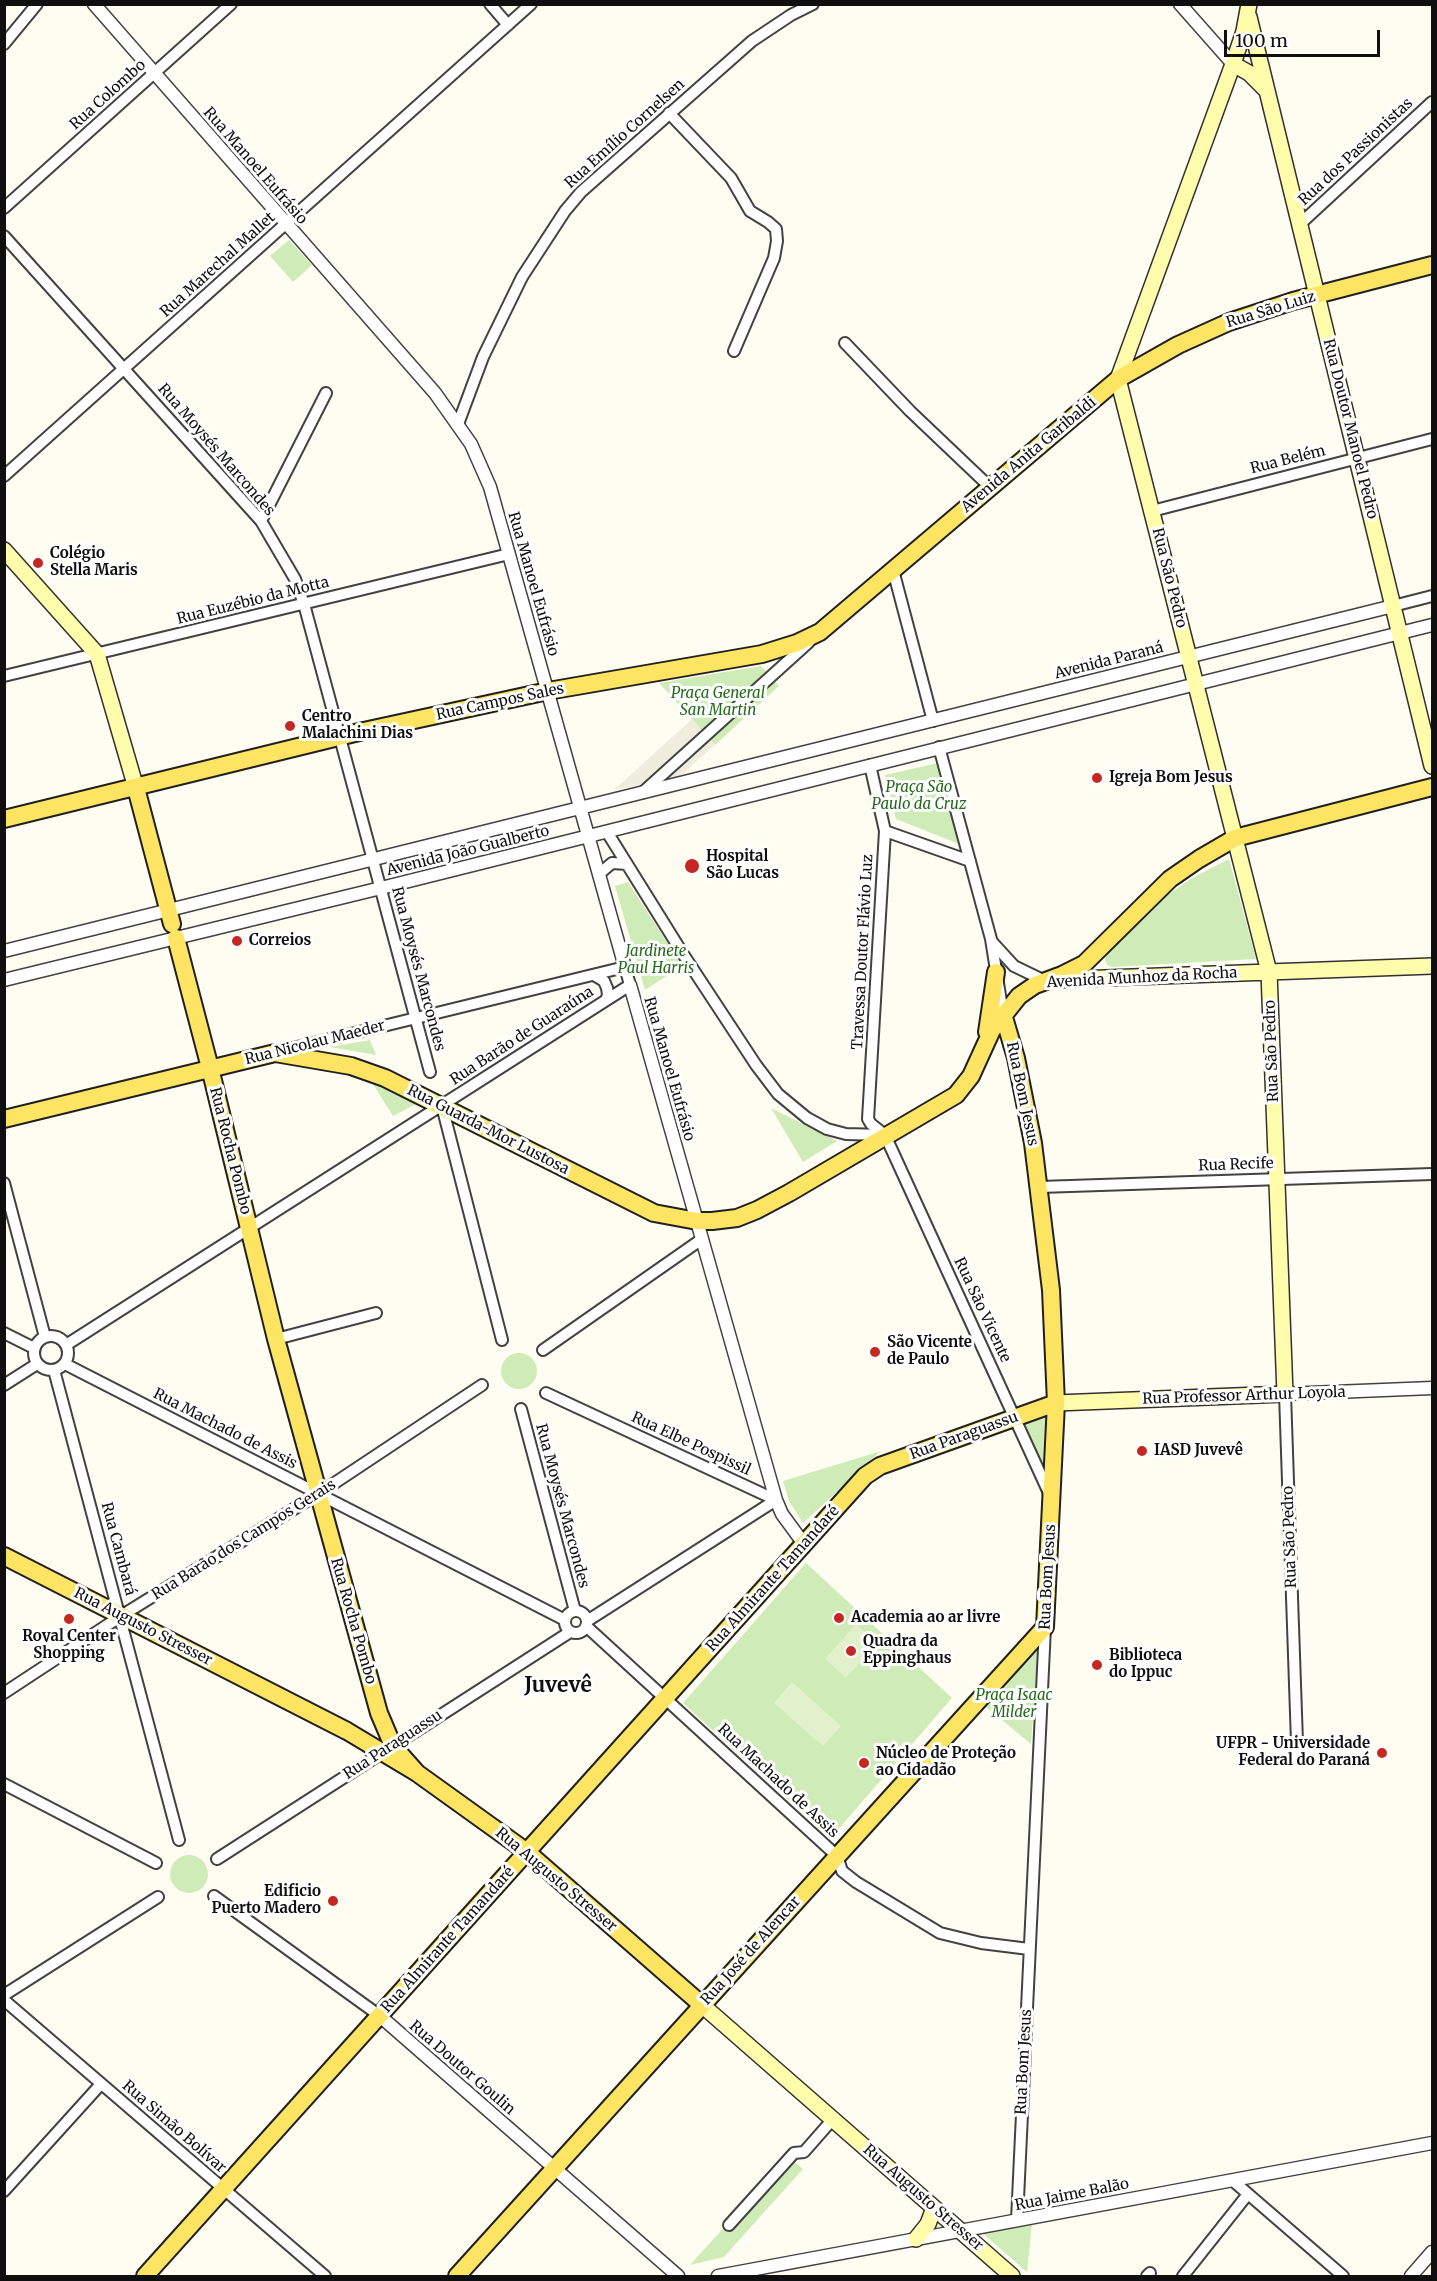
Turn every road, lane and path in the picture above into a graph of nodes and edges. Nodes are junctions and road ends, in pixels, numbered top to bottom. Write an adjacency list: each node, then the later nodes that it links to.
1 (38, 4): 10 (street)
2 (94, 4): 12 (street, Rua Manoel Eufrásio)
3 (231, 4): 12 (street, Rua Colombo)
4 (490, 4): 9 (street)
5 (531, 4): 9 (street, Rua Marechal Mallet)
6 (813, 4): 15 (street, Rua Emílio Cornelsen)
7 (1180, 4): 11 (street)
8 (1249, 9): 11 (main road, Avenida Anita Garibaldi); 13 (main road, Rua Doutor Manoel Pedro)
9 (508, 25): 17 (street, Rua Marechal Mallet)
10 (4, 44)
11 (1233, 64): 13 (main road); 25 (main road, Avenida Anita Garibaldi)
12 (154, 73): 16 (street, Rua Colombo); 17 (street, Rua Manoel Eufrásio)
13 (1268, 92): 18 (main road, Rua Doutor Manoel Pedro)
14 (1432, 102): 18 (street, Rua dos Passionistas)
15 (669, 113): 23 (street); 27 (street, Rua Emílio Cornelsen)
16 (4, 208)
17 (286, 224): 24 (street, Rua Marechal Mallet); 27 (street, Rua Manoel Eufrásio)
18 (1300, 224): 21 (main road, Rua Doutor Manoel Pedro)
19 (4, 236): 24 (street, Rua Moysés Marcondes)
20 (1432, 265): 21 (main road, Rua São Luiz)
21 (1317, 295): 25 (main road, Rua São Luiz); 29 (main road, Rua Doutor Manoel Pedro)
22 (845, 343): 31 (street)
23 (734, 351)
24 (124, 369): 30 (street, Rua Marechal Mallet); 33 (street, Rua Moysés Marcondes)
25 (1118, 380): 31 (main road, Avenida Anita Garibaldi); 32 (main road, Rua São Pedro)
26 (326, 393): 33 (street)
27 (458, 424): 35 (street, Rua Manoel Eufrásio)
28 (1432, 439): 29 (street, Rua Belém)
29 (1357, 458): 32 (street, Rua Belém); 39 (main road, Rua Doutor Manoel Pedro)
30 (4, 476)
31 (991, 488): 36 (main road, Avenida Anita Garibaldi)
32 (1152, 511): 44 (main road, Rua São Pedro)
33 (261, 521): 38 (street, Rua Moysés Marcondes)
34 (4, 550): 43 (main road, Rua Rocha Pombo)
35 (509, 554): 38 (street, Rua Euzébio da Motta); 47 (street, Rua Manoel Eufrásio)
36 (893, 570): 41 (main road, Avenida Anita Garibaldi); 48 (street)
37 (1432, 596): 39 (street, Avenida Paraná)
38 (304, 604): 43 (street, Rua Euzébio da Motta); 49 (street, Rua Moysés Marcondes)
39 (1393, 606): 42 (main road, Rua Doutor Manoel Pedro); 44 (street, Avenida Paraná)
40 (1432, 625): 42 (street)
41 (820, 632): 47 (main road, Rua Campos Sales); 55 (street, Avenida Anita Garibaldi)
42 (1400, 633): 46 (street); 52 (main road, Rua Doutor Manoel Pedro)
43 (98, 654): 45 (street, Rua Euzébio da Motta); 54 (main road, Rua Rocha Pombo)
44 (1189, 656): 46 (main road, Rua São Pedro); 48 (street, Avenida Paraná)
45 (4, 676)
46 (1196, 683): 50 (street); 61 (main road, Rua São Pedro)
47 (548, 691): 49 (main road, Rua Campos Sales); 56 (street, Rua Manoel Eufrásio)
48 (933, 721): 55 (street, Avenida João Gualberto)
49 (340, 737): 54 (main road, Rua Campos Sales); 62 (street, Rua Moysés Marcondes)
50 (939, 747): 51 (street, Avenida João Gualberto); 63 (street, Rua Bom Jesus)
51 (870, 765): 58 (street, Travessa Doutor Flávio Luz); 59 (street, Avenida João Gualberto)
52 (1432, 766)
53 (1432, 787): 61 (main road)
54 (136, 788): 57 (main road, Rua Campos Sales); 67 (main road, Rua Rocha Pombo)
55 (642, 793): 56 (street, Avenida João Gualberto)
56 (580, 808): 60 (street, Rua Manoel Eufrásio); 62 (street, Avenida João Gualberto)
57 (4, 819)
58 (885, 831): 63 (street); 87 (street, Travessa Doutor Flávio Luz)
59 (607, 832): 60 (street, Avenida João Gualberto); 64 (street)
60 (588, 836): 65 (street, Rua Manoel Eufrásio); 66 (street, Avenida João Gualberto)
61 (1235, 838): 73 (main road, Rua São Pedro); 76 (main road)
62 (373, 860): 66 (street, Rua Moysés Marcondes); 67 (street, Avenida João Gualberto)
63 (970, 861): 68 (street, Rua Bom Jesus)
64 (627, 864): 65 (street); 87 (street)
65 (599, 874): 71 (street, Rua Manoel Eufrásio)
66 (381, 888): 67 (street, Avenida João Gualberto); 80 (street, Rua Moysés Marcondes)
67 (172, 924): 69 (street, Avenida João Gualberto); 75 (street, Avenida João Gualberto); 83 (main road, Rua Rocha Pombo)
68 (991, 939): 72 (street, Rua Bom Jesus); 76 (street, Rua Bom Jesus)
69 (4, 951)
70 (1432, 964): 73 (main road, Avenida Munhoz da Rocha)
71 (625, 967): 74 (street, Rua Nicolau Maeder); 77 (street, Rua Manoel Eufrásio)
72 (996, 972): 79 (street, Rua Bom Jesus); 81 (main road)
73 (1269, 972): 76 (main road, Avenida Munhoz da Rocha); 89 (main road, Rua São Pedro)
74 (594, 975): 78 (street); 80 (street, Rua Nicolau Maeder)
75 (4, 980)
76 (1045, 981): 79 (main road, Avenida Munhoz da Rocha)
77 (630, 985): 78 (street, Rua Barão de Guaraúna); 92 (street, Rua Manoel Eufrásio)
78 (606, 1000): 85 (street, Rua Barão de Guaraúna)
79 (1003, 1014): 81 (main road, Avenida Munhoz da Rocha); 91 (main road, Rua Bom Jesus)
80 (416, 1018): 82 (street, Rua Nicolau Maeder); 84 (street, Rua Moysés Marcondes)
81 (985, 1045): 87 (main road, Avenida Munhoz da Rocha)
82 (274, 1053): 83 (main road, Rua Nicolau Maeder); 85 (main road, Rua Guarda-Mor Lustosa)
83 (210, 1068): 86 (main road, Rua Nicolau Maeder); 93 (main road, Rua Rocha Pombo)
84 (430, 1072)
85 (441, 1105): 92 (main road, Rua Guarda-Mor Lustosa); 93 (street, Rua Barão de Guaraúna); 99 (street)
86 (4, 1119)
87 (885, 1135): 92 (main road); 113 (street, Rua São Vicente)
88 (1432, 1174): 89 (street, Rua Recife)
89 (1277, 1179): 91 (street, Rua Recife); 110 (main road, Rua São Pedro)
90 (4, 1183): 97 (street)
91 (1040, 1187): 111 (main road, Rua Bom Jesus)
92 (697, 1221): 94 (street, Rua Manoel Eufrásio)
93 (249, 1228): 98 (main road, Rua Rocha Pombo); 100 (street, Rua Barão de Guaraúna)
94 (702, 1239): 102 (street); 117 (street, Rua Manoel Eufrásio)
95 (376, 1313): 98 (street)
96 (4, 1333): 101 (street)
97 (45, 1337): 100 (street); 101 (street)
98 (276, 1340): 115 (main road, Rua Rocha Pombo)
99 (502, 1340)
100 (66, 1345): 104 (street)
101 (34, 1348): 103 (street)
102 (543, 1350)
103 (37, 1364): 105 (street); 106 (street)
104 (65, 1364): 105 (street); 115 (street, Rua Machado de Assis)
105 (54, 1370): 121 (street, Rua Cambará)
106 (4, 1385)
107 (482, 1385): 115 (street, Rua Barão dos Campos Gerais)
108 (1432, 1388): 110 (street, Rua Professor Arthur Loyola)
109 (546, 1393): 117 (street, Rua Elbe Pospissil)
110 (1285, 1394): 111 (main road, Rua Professor Arthur Loyola); 130 (street, Rua São Pedro)
111 (1056, 1403): 113 (main road, Rua Paraguassu); 116 (main road, Rua Bom Jesus)
112 (521, 1409): 120 (street, Rua Moysés Marcondes)
113 (1015, 1418): 114 (main road, Rua Paraguassu); 116 (street, Rua São Vicente)
114 (872, 1470): 118 (main road, Rua Almirante Tamandaré)
115 (318, 1494): 121 (street, Rua Barão dos Campos Gerais); 122 (street, Rua Machado de Assis); 128 (main road, Rua Rocha Pombo)
116 (1051, 1498): 124 (main road, Rua Bom Jesus)
117 (776, 1500): 118 (street); 123 (street)
118 (804, 1544): 127 (main road, Rua Almirante Tamandaré)
119 (4, 1556): 121 (main road, Rua Augusto Stresser)
120 (575, 1611): 122 (street); 123 (street)
121 (121, 1617): 126 (street, Rua Barão dos Campos Gerais); 129 (main road, Rua Augusto Stresser); 134 (street, Rua Cambará)
122 (565, 1620): 125 (street)
123 (587, 1624): 125 (street); 127 (street, Rua Machado de Assis)
124 (1045, 1627): 136 (main road, Rua José de Alencar); 141 (street, Rua Bom Jesus)
125 (570, 1632): 131 (street, Rua Paraguassu)
126 (4, 1693)
127 (666, 1698): 135 (main road, Rua Almirante Tamandaré); 136 (street, Rua Machado de Assis)
128 (379, 1713): 129 (main road); 131 (main road, Rua Rocha Pombo)
129 (347, 1731): 131 (main road, Rua Augusto Stresser)
130 (1298, 1742)
131 (388, 1749): 132 (main road, Rua Rocha Pombo); 137 (street, Rua Paraguassu)
132 (417, 1773): 135 (main road, Rua Augusto Stresser)
133 (4, 1784): 138 (street)
134 (179, 1840)
135 (527, 1852): 144 (main road, Rua Augusto Stresser); 145 (main road, Rua Almirante Tamandaré)
136 (837, 1856): 141 (street, Rua Machado de Assis); 144 (main road, Rua José de Alencar)
137 (217, 1859)
138 (156, 1863)
139 (214, 1896): 145 (street, Rua Doutor Goulin)
140 (158, 1897): 142 (street)
141 (1029, 1949): 155 (street, Rua Bom Jesus)
142 (4, 1995)
143 (4, 2000): 146 (street, Rua Simão Bolívar)
144 (702, 2005): 147 (main road, Rua Augusto Stresser); 149 (main road, Rua José de Alencar)
145 (380, 2016): 149 (street, Rua Doutor Goulin); 151 (main road, Rua Almirante Tamandaré)
146 (101, 2084): 151 (street, Rua Simão Bolívar); 152 (street)
147 (833, 2120): 154 (main road, Rua Augusto Stresser); 156 (street)
148 (1432, 2143): 150 (street, Rua Jaime Balão)
149 (554, 2169): 162 (main road, Rua José de Alencar); 163 (street, Rua Doutor Goulin)
150 (1232, 2180): 153 (street); 155 (street, Rua Jaime Balão)
151 (224, 2189): 160 (main road, Rua Almirante Tamandaré); 161 (street, Rua Simão Bolívar)
152 (4, 2191)
153 (1248, 2194): 166 (street); 167 (street)
154 (934, 2208): 157 (main road, Rua Augusto Stresser); 158 (main road)
155 (1017, 2220): 157 (street, Rua Jaime Balão)
156 (729, 2225)
157 (960, 2231): 158 (street, Rua Jaime Balão); 165 (main road, Rua Augusto Stresser)
158 (916, 2239): 164 (street, Rua Jaime Balão)
159 (1432, 2253): 168 (street)
160 (145, 2277)
161 (325, 2277)
162 (457, 2277)
163 (678, 2277)
164 (718, 2277)
165 (1012, 2277)
166 (1183, 2277)
167 (1343, 2277)
168 (1412, 2277)

